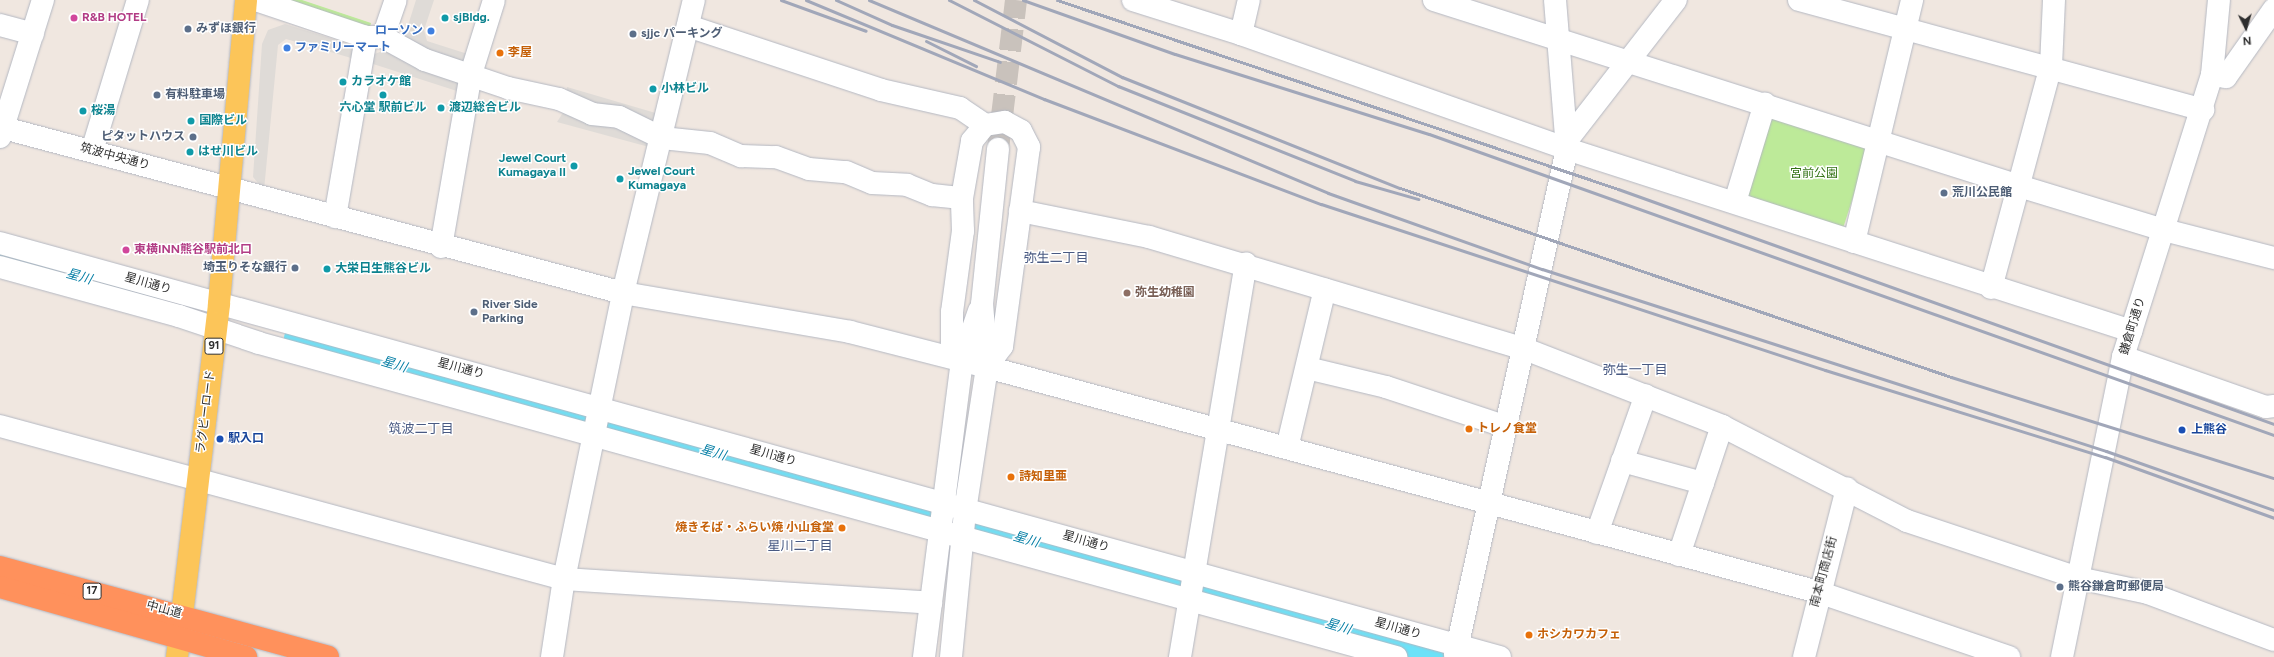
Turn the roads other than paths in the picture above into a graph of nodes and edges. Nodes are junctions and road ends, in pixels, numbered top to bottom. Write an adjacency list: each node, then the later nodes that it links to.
1 (43, 0): 21 (street)
2 (138, 0): 37 (street)
3 (246, 0): 39 (main road, ラグビーロード / 91)
4 (256, 0): 23 (street)
5 (396, 0): 23 (street)
6 (494, 0): 27 (street)
7 (694, 0): 19 (street)
8 (1133, 0): 22 (street)
9 (1249, 0): 22 (street)
10 (1434, 0): 24 (street)
11 (1555, 0): 24 (street)
12 (1676, 0): 25 (street)
13 (1800, 0): 20 (street)
14 (1912, 0): 20 (street)
15 (2054, 0): 26 (street)
16 (2219, 0): 28 (street, 鎌倉町通り)
17 (2274, 8): 28 (street)
18 (0, 25): 21 (street)
19 (688, 26): 31 (street); 33 (street)
20 (1905, 29): 26 (street); 34 (street)
21 (33, 34): 32 (street)
22 (1241, 34): 35 (street)
23 (375, 37): 27 (street); 43 (street)
24 (1557, 39): 25 (street); 35 (street)
25 (1630, 61): 29 (street); 35 (street)
26 (2050, 66): 30 (street); 38 (street)
27 (471, 74): 33 (street); 47 (street)
28 (2212, 75): 30 (street, 鎌倉町通り)
29 (1765, 103): 34 (street); 41 (street)
30 (2203, 110): 44 (street, 鎌倉町通り)
31 (985, 125): 40 (street); 42 (street)
32 (1, 130): 37 (street, 筑波中央通り)
33 (662, 138): 40 (street); 53 (street)
34 (1879, 139): 38 (street); 45 (street)
35 (1568, 144): 41 (street); 58 (street)
36 (998, 149): 55 (street)
37 (92, 151): 39 (street, 筑波中央通り)
38 (2019, 186): 44 (street); 51 (street)
39 (230, 188): 43 (street, 筑波中央通り); 54 (main road, ラグビーロード / 91)
40 (962, 198): 60 (street)
41 (1735, 202): 45 (street)
42 (1020, 211): 49 (street); 61 (street)
43 (335, 217): 47 (street, 筑波中央通り)
44 (2164, 230): 48 (street); 57 (street, 鎌倉町通り)
45 (1854, 242): 51 (street)
46 (0, 243): 54 (street, 星川通り)
47 (441, 247): 53 (street, 筑波中央通り)
48 (2274, 258)
49 (1246, 264): 52 (street); 69 (street)
50 (0, 267): 56 (street, 星川通り)
51 (1991, 288): 57 (street)
52 (1325, 289): 58 (street); 62 (street)
53 (623, 293): 60 (street, 筑波中央通り); 65 (street)
54 (219, 303): 56 (main road, ラグビーロード / 91); 65 (street, 星川通り)
55 (982, 304): 60 (street); 61 (street)
56 (216, 329): 70 (street, 星川通り); 73 (main road, ラグビーロード / 91)
57 (2131, 331): 59 (street, 鎌倉町通り)
58 (1525, 349): 63 (street); 68 (street)
59 (2123, 357): 64 (street); 86 (street, 鎌倉町通り)
60 (962, 360): 61 (street, 筑波中央通り); 77 (street)
61 (987, 366): 69 (street, 筑波中央通り); 78 (street)
62 (1307, 368): 68 (street); 71 (street)
63 (1646, 395): 67 (street); 72 (street)
64 (2274, 406)
65 (600, 407): 70 (street); 77 (street, 星川通り)
66 (0, 426): 73 (street)
67 (1722, 426): 74 (street); 75 (street)
68 (1507, 427): 76 (street)
69 (1217, 430): 71 (street, 筑波中央通り); 84 (street)
70 (593, 434): 79 (street, 星川通り); 85 (street)
71 (1287, 448): 76 (street, 筑波中央通り)
72 (1622, 461): 74 (street); 80 (street)
73 (198, 479): 85 (street); 91 (main road, ラグビーロード / 91)
74 (1703, 483): 82 (street)
75 (1847, 488): 86 (street); 88 (street, 南本町商店街)
76 (1488, 502): 80 (street, 筑波中央通り); 94 (street)
77 (943, 504): 78 (street, 星川通り); 79 (street)
78 (966, 510): 81 (street); 84 (street, 星川通り)
79 (939, 533): 81 (street, 星川通り); 90 (street)
80 (1597, 533): 82 (street, 筑波中央通り)
81 (963, 537): 89 (street, 星川通り); 99 (street)
82 (1679, 555): 88 (street, 筑波中央通り)
83 (0, 567): 91 (highway, 中山道 / 17)
84 (1192, 572): 89 (street); 94 (street, 星川通り)
85 (564, 578): 90 (street); 97 (street)
86 (2078, 578): 92 (street); 105 (street, 鎌倉町通り)
87 (0, 586): 93 (highway, 中山道 / 17)
88 (1818, 592): 103 (street, 南本町商店街); 104 (street, 筑波中央通り)
89 (1188, 598): 100 (street); 101 (street, 星川通り)
90 (931, 603): 98 (street)
91 (183, 615): 93 (main road, ラグビーロード / 91); 96 (highway, 中山道 / 17)
92 (2274, 640)
93 (179, 648): 95 (highway, 中山道 / 17)
94 (1457, 651): 102 (street, 星川通り)
95 (246, 657)
96 (328, 657)
97 (552, 657)
98 (924, 657)
99 (951, 657)
100 (1180, 657)
101 (1396, 657)
102 (1500, 657)
103 (1804, 657)
104 (2009, 657)
105 (2062, 657)

